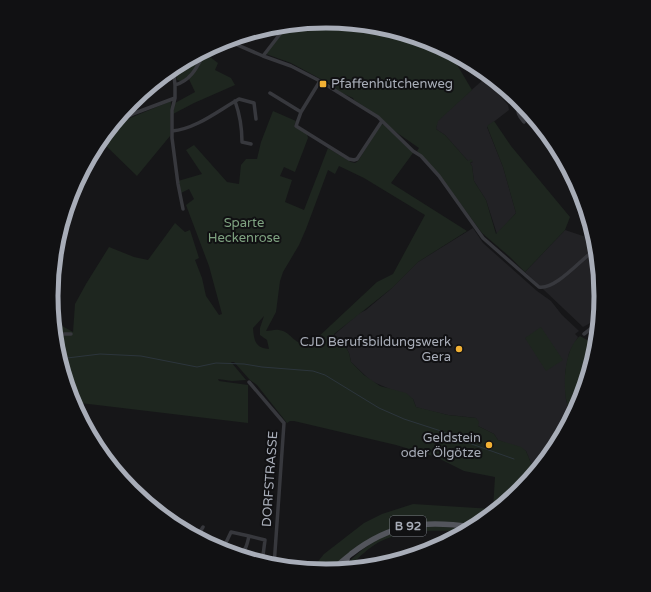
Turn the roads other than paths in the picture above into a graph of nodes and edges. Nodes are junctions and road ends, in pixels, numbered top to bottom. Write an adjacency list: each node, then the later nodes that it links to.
1 (282, 32): 3 (street)
2 (235, 44): 3 (street)
3 (263, 56): 6 (street)
4 (201, 59): 7 (street)
5 (174, 76): 7 (street)
6 (320, 81): 12 (street); 15 (street)
7 (175, 85): 9 (street)
8 (270, 93): 12 (street)
9 (175, 98): 13 (street); 17 (street)
10 (235, 101): 14 (street); 17 (street); 18 (street)
11 (519, 110): 16 (street)
12 (301, 112): 15 (street)
13 (125, 118)
14 (256, 119)
15 (382, 121): 20 (street)
16 (524, 122)
17 (172, 130): 19 (street)
18 (251, 144)
19 (183, 209)
20 (590, 254)
21 (591, 328): 24 (street)
22 (61, 334): 23 (street)
23 (71, 334)
24 (584, 334)
25 (250, 382): 34 (street, DORFSTRASSE)
26 (462, 526): 32 (main road, B 92)
27 (203, 527): 28 (street)
28 (200, 532)
29 (249, 536): 30 (street); 31 (street); 33 (street)
30 (225, 545)
31 (243, 551)
32 (351, 554): 35 (main road, B 92); 36 (main road, B 92)
33 (263, 557)
34 (274, 559)
35 (339, 563)
36 (345, 563)

